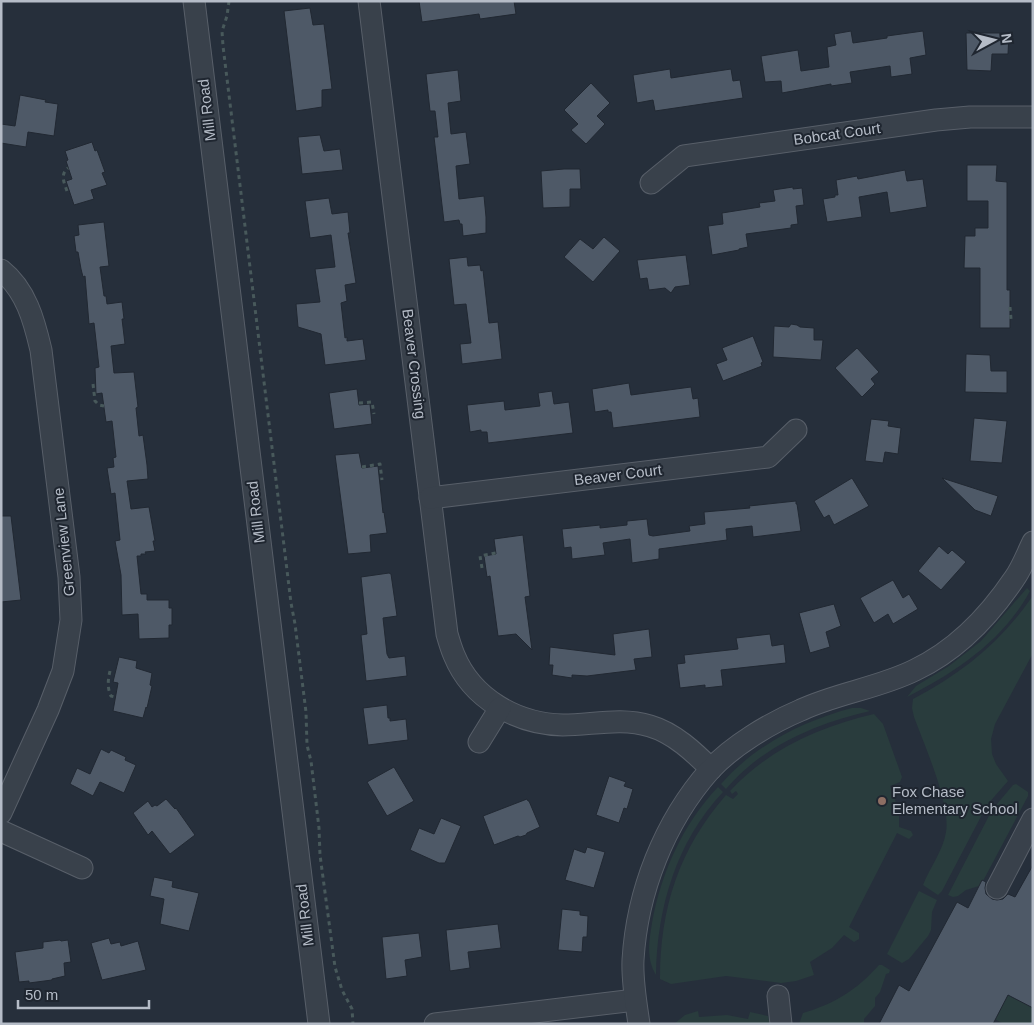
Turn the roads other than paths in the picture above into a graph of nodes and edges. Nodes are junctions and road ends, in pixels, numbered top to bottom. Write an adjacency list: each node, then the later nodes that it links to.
1 (194, 1): 19 (street, Mill Road)
2 (369, 1): 7 (street, Beaver Crossing)
3 (1033, 118): 4 (street, Bobcat Court)
4 (651, 183)
5 (1, 270): 12 (street, Greenview Lane)
6 (796, 430): 7 (street, Beaver Court)
7 (430, 498): 9 (street, Beaver Crossing)
8 (1030, 555): 11 (street)
9 (500, 708): 10 (street); 11 (street, Beaver Crossing)
10 (479, 742)
11 (711, 769): 18 (street)
12 (1, 814)
13 (1033, 819): 16 (street)
14 (1, 831): 15 (street)
15 (82, 868)
16 (997, 888)
17 (778, 996): 22 (street)
18 (635, 1000): 20 (street); 21 (street)
19 (319, 1024)
20 (435, 1024)
21 (639, 1024)
22 (781, 1024)

